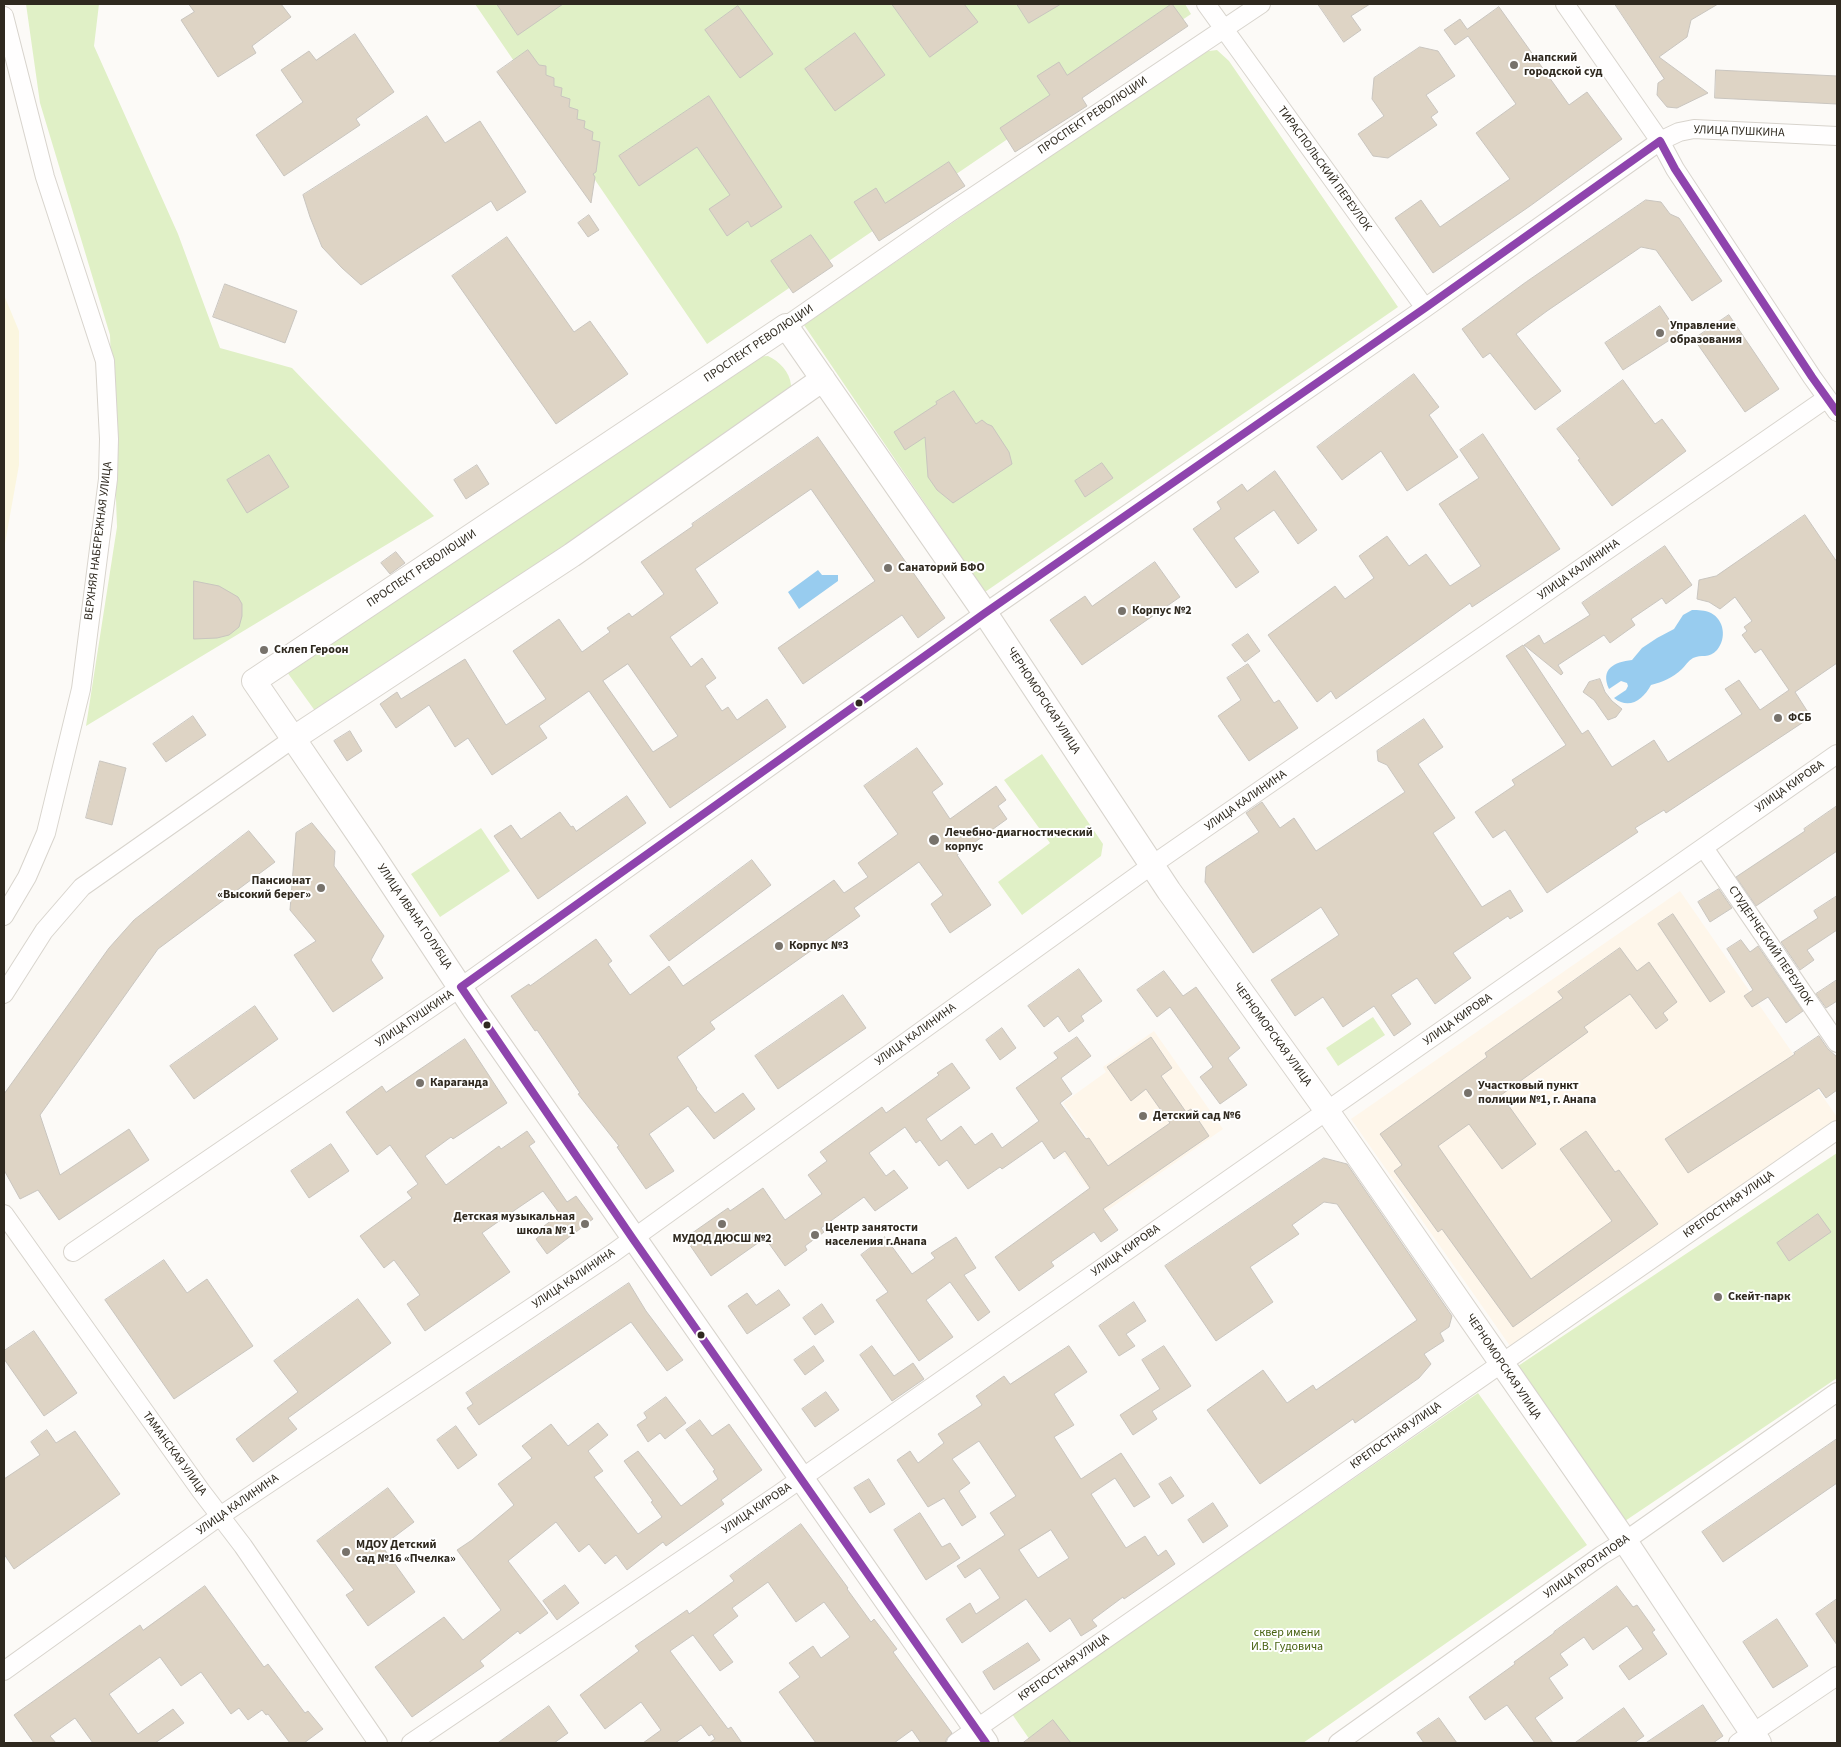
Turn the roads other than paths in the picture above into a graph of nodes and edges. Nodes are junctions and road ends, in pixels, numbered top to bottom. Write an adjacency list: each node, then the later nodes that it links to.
1 (1206, 4): 5 (street, ТИРАСПОЛЬСКИЙ ПЕРЕУЛОК)
2 (1261, 4): 5 (street, ПРОСПЕКТ РЕВОЛЮЦИИ)
3 (1565, 4): 7 (street)
4 (4, 16): 19 (street, ВЕРХНЯЯ НАБЕРЕЖНАЯ УЛИЦА)
5 (1223, 29): 8 (street, ТИРАСПОЛЬСКИЙ ПЕРЕУЛОК); 9 (street, ПРОСПЕКТ РЕВОЛЮЦИИ)
6 (1837, 136): 7 (street, УЛИЦА ПУШКИНА)
7 (1660, 141): 8 (street, УЛИЦА ПУШКИНА); 11 (street)
8 (1425, 308): 13 (street, УЛИЦА ПУШКИНА)
9 (786, 326): 10 (street, ЧЕРНОМОРСКАЯ УЛИЦА); 14 (street, ПРОСПЕКТ РЕВОЛЮЦИИ)
10 (823, 379): 13 (street, ЧЕРНОМОРСКАЯ УЛИЦА); 15 (street)
11 (1827, 398): 12 (street); 18 (street, УЛИЦА КАЛИНИНА)
12 (1837, 412)
13 (985, 613): 18 (street, ЧЕРНОМОРСКАЯ УЛИЦА); 20 (street, УЛИЦА ПУШКИНА)
14 (254, 681): 15 (street, УЛИЦА ИВАНА ГОЛУБЦА)
15 (294, 738): 20 (street, УЛИЦА ИВАНА ГОЛУБЦА); 21 (street)
16 (1837, 754): 17 (street, УЛИЦА КИРОВА)
17 (1704, 848): 22 (street, СТУДЕНЧЕСКИЙ ПЕРЕУЛОК); 23 (street, УЛИЦА КИРОВА)
18 (1152, 865): 23 (street, ЧЕРНОМОРСКАЯ УЛИЦА); 26 (street, УЛИЦА КАЛИНИНА)
19 (4, 916)
20 (461, 988): 26 (street, УЛИЦА ИВАНА ГОЛУБЦА); 27 (street, УЛИЦА ПУШКИНА)
21 (4, 994)
22 (1837, 1043)
23 (1327, 1111): 28 (street, ЧЕРНОМОРСКАЯ УЛИЦА); 30 (street, УЛИЦА КИРОВА)
24 (1837, 1130): 28 (street, КРЕПОСТНАЯ УЛИЦА)
25 (4, 1214): 31 (street, ТАМАНСКАЯ УЛИЦА)
26 (633, 1239): 30 (street, УЛИЦА ИВАНА ГОЛУБЦА); 31 (street, УЛИЦА КАЛИНИНА)
27 (73, 1252)
28 (1501, 1363): 32 (street, ЧЕРНОМОРСКАЯ УЛИЦА); 35 (street, КРЕПОСТНАЯ УЛИЦА)
29 (1837, 1392): 32 (street, УЛИЦА ПРОТАПОВА)
30 (802, 1478): 35 (street, УЛИЦА ИВАНА ГОЛУБЦА); 38 (street, УЛИЦА КИРОВА)
31 (220, 1516): 33 (street, УЛИЦА КАЛИНИНА); 37 (street, ТАМАНСКАЯ УЛИЦА)
32 (1624, 1541): 36 (street, ЧЕРНОМОРСКАЯ УЛИЦА); 40 (street, УЛИЦА ПРОТАПОВА)
33 (4, 1671)
34 (1837, 1676): 36 (street)
35 (980, 1736): 39 (street, КРЕПОСТНАЯ УЛИЦА)
36 (1750, 1740)
37 (378, 1743)
38 (411, 1743)
39 (956, 1743)
40 (1338, 1743)

